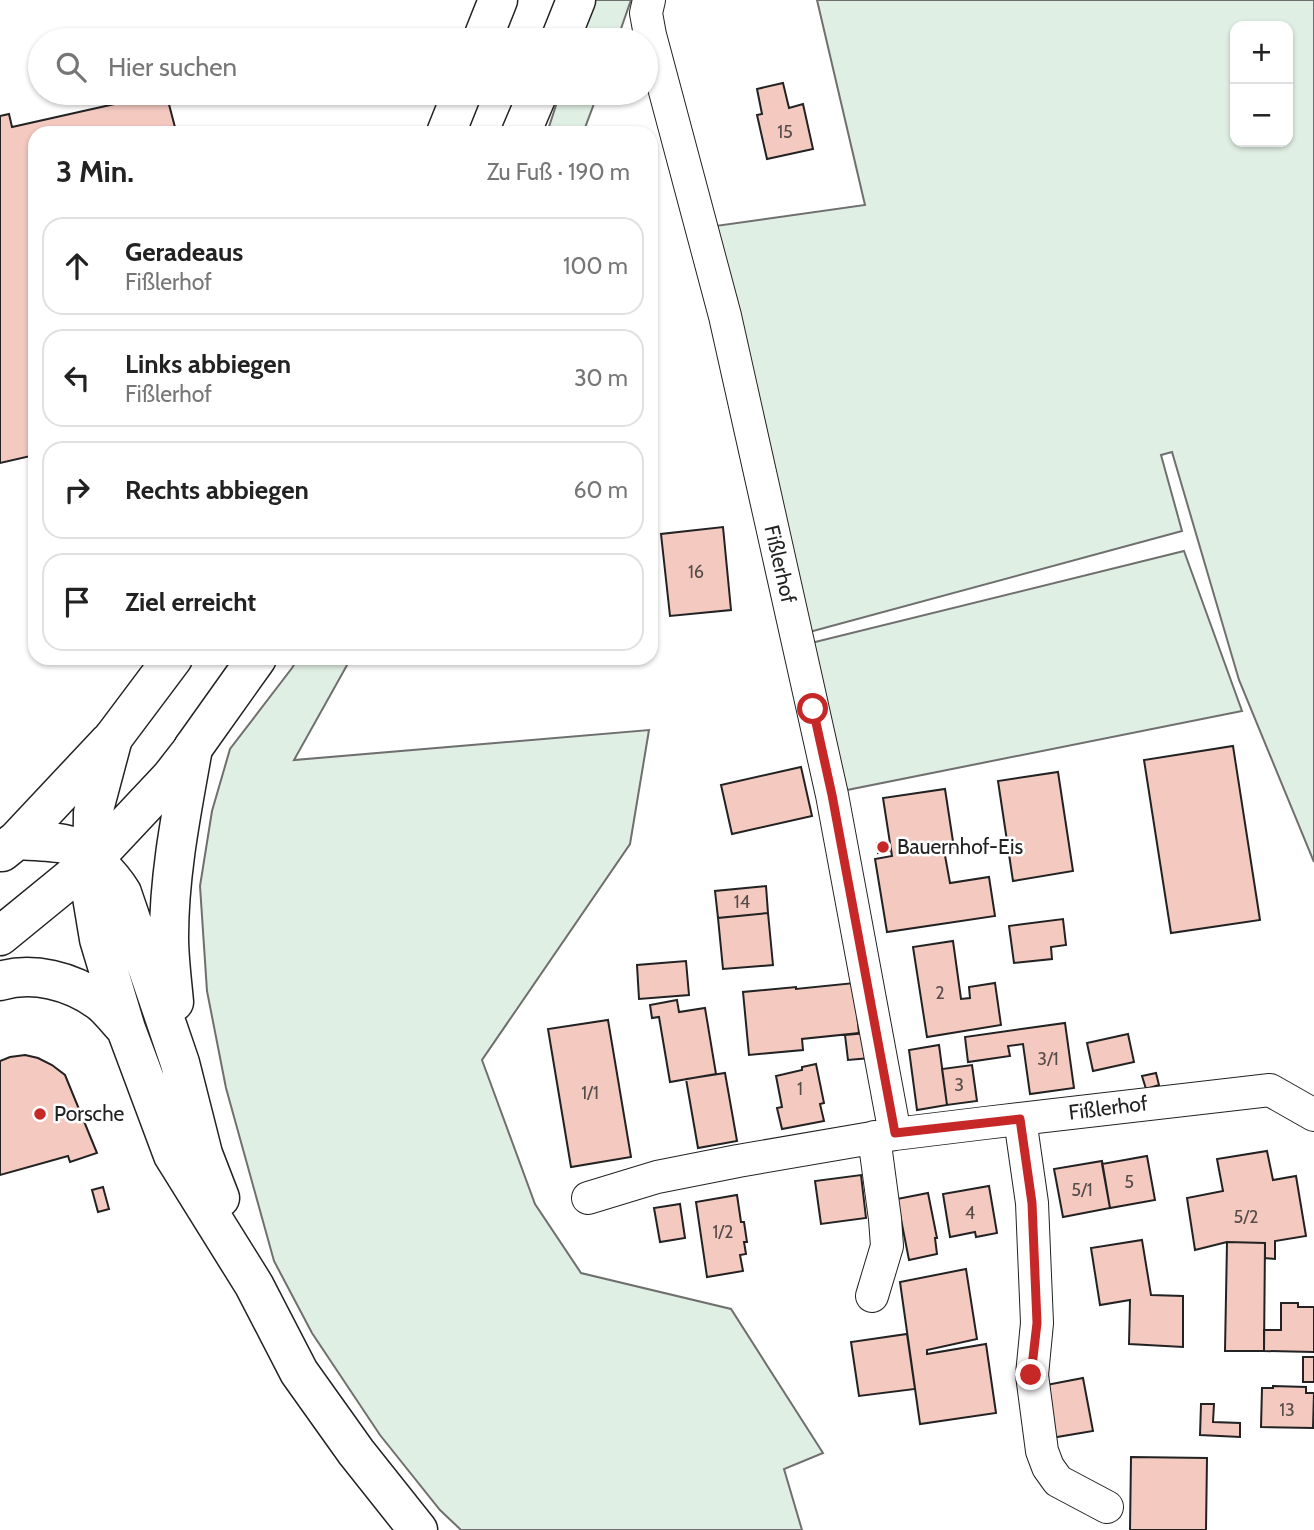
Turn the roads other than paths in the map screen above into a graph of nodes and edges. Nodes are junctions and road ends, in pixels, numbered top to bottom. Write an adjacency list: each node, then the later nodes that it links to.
1 (498, 0): 4 (main road)
2 (576, 0): 5 (main road)
3 (649, 0): 6 (street, Fißlerhof)
4 (487, 28)
5 (565, 28)
6 (649, 28)
7 (658, 65): 24 (street, Fißlerhof)
8 (456, 105): 10 (main road)
9 (533, 105): 11 (main road)
10 (449, 126)
11 (524, 126)
12 (168, 665): 14 (main road)
13 (252, 665): 15 (main road)
14 (113, 738): 16 (main road); 17 (main road)
15 (193, 748): 17 (main road); 21 (main road)
16 (8, 847): 17 (main road)
17 (93, 860): 18 (main road); 20 (main road); 21 (main road)
18 (0, 936)
19 (0, 981): 20 (main road)
20 (126, 1029): 26 (main road)
21 (180, 1063): 26 (main road)
22 (1314, 1115): 23 (street, Fißlerhof)
23 (1020, 1119): 24 (street, Fißlerhof); 28 (street)
24 (885, 1135): 25 (street, Fißlerhof); 27 (street)
25 (588, 1198)
26 (254, 1285): 29 (main road)
27 (872, 1296)
28 (1107, 1507)
29 (418, 1530)

